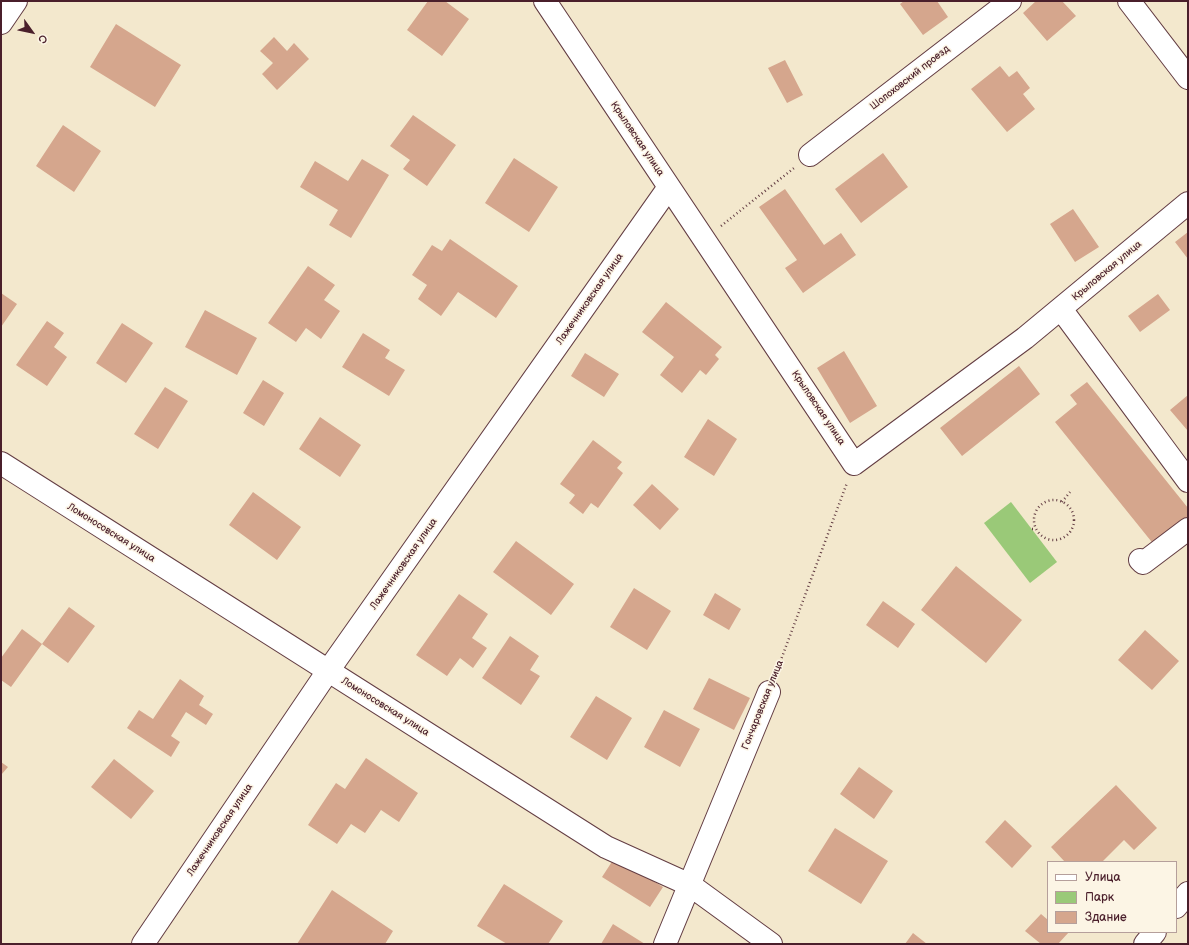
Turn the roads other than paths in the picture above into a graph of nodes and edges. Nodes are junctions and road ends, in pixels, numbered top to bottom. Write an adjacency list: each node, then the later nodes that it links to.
1 (16, 1): 5 (street)
2 (545, 1): 8 (street, Крыловская улица)
3 (1010, 1): 7 (street, Шолоховский проезд)
4 (1129, 1): 6 (street)
5 (1, 22)
6 (1188, 78)
7 (810, 155)
8 (669, 186): 10 (street, Крыловская улица); 15 (street, Лажечниковская улица)
9 (1188, 203): 10 (street, Крыловская улица)
10 (1061, 309): 12 (street)
11 (1, 463): 15 (street, Ломоносовская улица)
12 (1188, 481)
13 (1188, 529): 14 (street)
14 (1140, 560)
15 (328, 672): 17 (street, Ломоносовская улица); 21 (street, Лажечниковская улица)
16 (769, 692): 17 (street, Гончаровская улица)
17 (690, 885): 22 (street, Гончаровская улица); 23 (street, Ломоносовская улица)
18 (1188, 893): 19 (street)
19 (1177, 906)
20 (1154, 933): 24 (street)
21 (143, 944)
22 (665, 944)
23 (771, 944)
24 (1145, 944)

